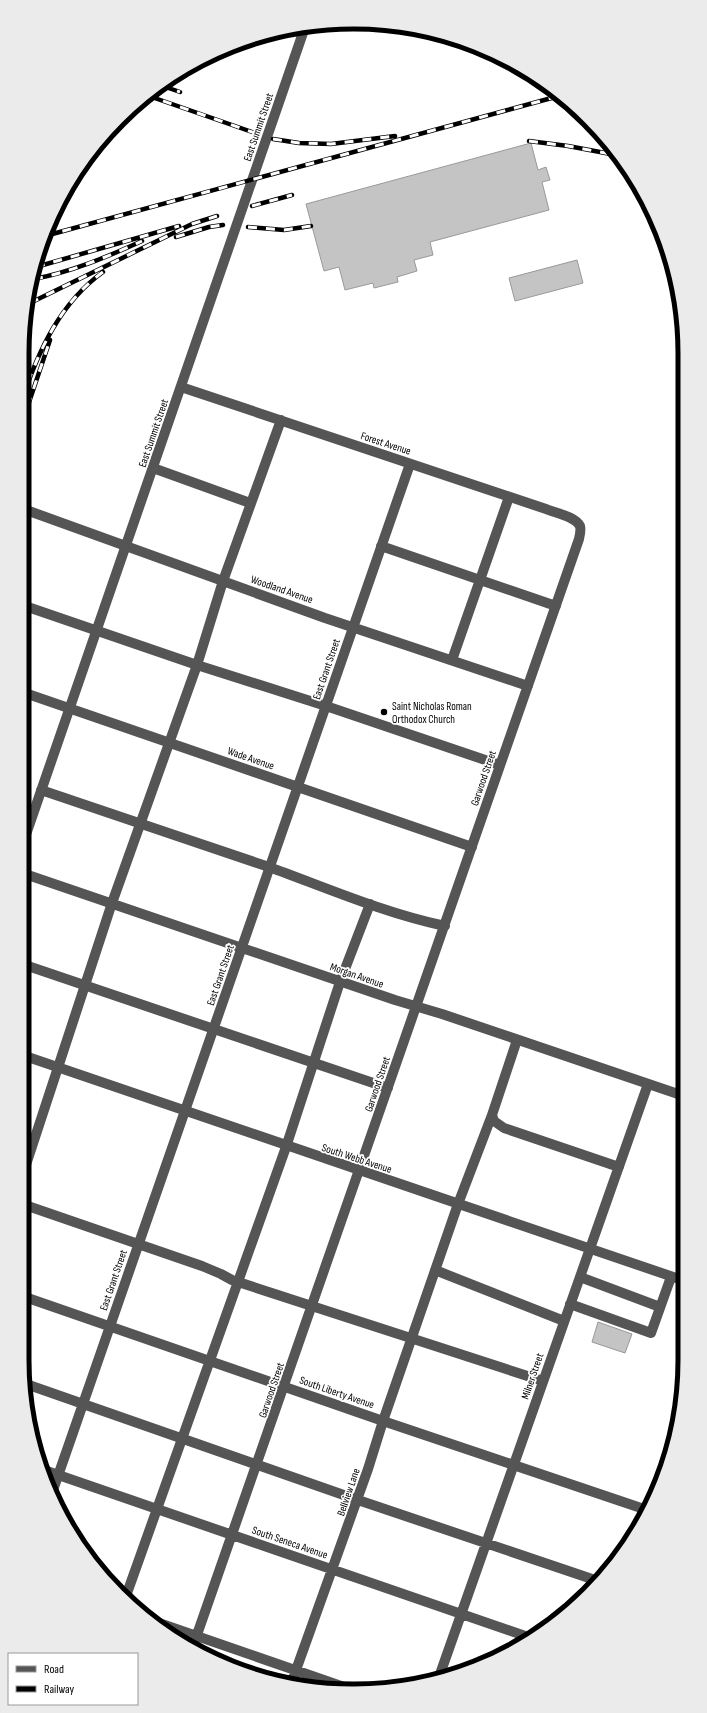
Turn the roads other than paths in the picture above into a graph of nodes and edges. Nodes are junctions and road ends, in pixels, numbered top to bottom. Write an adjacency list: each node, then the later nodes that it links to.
1 (303, 33): 2 (street, East Summit Street)
2 (181, 387): 3 (street, Forest Avenue); 5 (street, East Summit Street)
3 (281, 420): 4 (street, Forest Avenue); 7 (street)
4 (410, 464): 6 (street, Forest Avenue); 10 (street, East Grant Street)
5 (153, 468): 7 (street); 11 (street, East Summit Street)
6 (509, 497): 9 (street, Forest Avenue); 12 (street)
7 (250, 503): 13 (street)
8 (29, 511): 11 (street, Woodland Avenue)
9 (580, 526): 14 (street, Garwood Street)
10 (381, 546): 12 (street); 16 (street, East Grant Street)
11 (126, 547): 13 (street, Woodland Avenue); 17 (street, East Summit Street)
12 (480, 580): 14 (street); 18 (street)
13 (223, 581): 16 (street, Woodland Avenue); 19 (street)
14 (556, 606): 20 (street, Garwood Street)
15 (29, 607): 17 (street)
16 (353, 627): 18 (street, Woodland Avenue); 22 (street, East Grant Street)
17 (97, 630): 19 (street); 23 (street, East Summit Street)
18 (452, 660): 20 (street, Woodland Avenue)
19 (197, 664): 22 (street); 24 (street)
20 (528, 686): 25 (street, Garwood Street)
21 (29, 694): 23 (street, Wade Avenue)
22 (326, 706): 25 (street); 26 (street, East Grant Street)
23 (70, 709): 24 (street, Wade Avenue); 27 (street, East Summit Street)
24 (168, 743): 26 (street, Wade Avenue); 28 (street)
25 (500, 765): 30 (street, Garwood Street)
26 (298, 786): 30 (street, Wade Avenue); 31 (street, East Grant Street)
27 (41, 790): 28 (street); 29 (street, East Summit Street)
28 (140, 824): 31 (street); 33 (street)
29 (29, 825)
30 (472, 847): 35 (street, Garwood Street)
31 (270, 868): 34 (street); 36 (street, East Grant Street)
32 (29, 874): 33 (street, Morgan Avenue)
33 (112, 903): 36 (street, Morgan Avenue); 39 (street)
34 (370, 904): 35 (street); 38 (street)
35 (445, 926): 40 (street, Garwood Street)
36 (242, 948): 38 (street, Morgan Avenue); 41 (street, East Grant Street)
37 (29, 966): 39 (street)
38 (340, 982): 40 (street, Morgan Avenue); 44 (street)
39 (84, 986): 41 (street); 45 (street)
40 (416, 1007): 42 (street, Morgan Avenue); 47 (street, Garwood Street)
41 (214, 1029): 44 (street); 49 (street, East Grant Street)
42 (517, 1040): 46 (street, Morgan Avenue); 50 (street, Bellview Lane)
43 (29, 1058): 45 (street, South Webb Avenue)
44 (314, 1062): 47 (street); 51 (street)
45 (57, 1068): 49 (street, South Webb Avenue); 52 (street)
46 (648, 1084): 48 (street, Morgan Avenue); 53 (street, Milner Street)
47 (388, 1088): 54 (street, Garwood Street)
48 (678, 1094)
49 (185, 1112): 51 (street, South Webb Avenue); 57 (street, East Grant Street)
50 (492, 1115): 53 (street); 55 (street, Bellview Lane)
51 (286, 1147): 54 (street, South Webb Avenue); 63 (street)
52 (29, 1155)
53 (619, 1167): 58 (street, Milner Street)
54 (360, 1171): 55 (street, South Webb Avenue); 66 (street, Garwood Street)
55 (458, 1204): 58 (street, South Webb Avenue); 59 (street, Bellview Lane)
56 (29, 1206): 57 (street)
57 (138, 1245): 63 (street); 69 (street, East Grant Street)
58 (590, 1249): 60 (street, Milner Street); 61 (street, South Webb Avenue)
59 (435, 1270): 68 (street); 70 (street, Bellview Lane)
60 (580, 1276): 65 (street, Milner Street); 67 (street)
61 (671, 1277): 62 (street, South Webb Avenue); 67 (street)
62 (678, 1279)
63 (237, 1282): 66 (street); 71 (street)
64 (29, 1298): 69 (street, South Liberty Avenue)
65 (570, 1304): 67 (street); 68 (street, Milner Street)
66 (313, 1305): 70 (street); 74 (street, Garwood Street)
67 (660, 1307)
68 (564, 1321): 72 (street, Milner Street)
69 (110, 1326): 71 (street, South Liberty Avenue); 75 (street, East Grant Street)
70 (412, 1338): 72 (street); 76 (street, Bellview Lane)
71 (210, 1361): 74 (street, South Liberty Avenue); 77 (street)
72 (543, 1381): 79 (street, Milner Street)
73 (30, 1386): 75 (street)
74 (285, 1386): 76 (street, South Liberty Avenue); 78 (street, Garwood Street)
75 (83, 1404): 77 (street); 81 (street, East Grant Street)
76 (383, 1421): 79 (street, South Liberty Avenue); 83 (street, Bellview Lane)
77 (182, 1439): 78 (street); 85 (street)
78 (257, 1465): 83 (street); 86 (street, Garwood Street)
79 (513, 1465): 84 (street, South Liberty Avenue); 87 (street, Milner Street)
80 (49, 1472): 81 (street, South Seneca Avenue)
81 (58, 1475): 82 (street, East Grant Street); 85 (street, South Seneca Avenue)
82 (55, 1485)
83 (358, 1500): 87 (street); 88 (street, Bellview Lane)
84 (642, 1508)
85 (157, 1509): 86 (street, South Seneca Avenue); 90 (street)
86 (232, 1535): 88 (street, South Seneca Avenue); 93 (street, Garwood Street)
87 (486, 1544): 89 (street); 91 (street, Milner Street)
88 (332, 1569): 91 (street, South Seneca Avenue); 96 (street, Bellview Lane)
89 (592, 1579)
90 (127, 1592)
91 (461, 1614): 94 (street, South Seneca Avenue); 97 (street, Milner Street)
92 (170, 1627): 93 (street)
93 (197, 1636): 95 (street, Garwood Street); 96 (street)
94 (524, 1636)
95 (194, 1643)
96 (295, 1670): 98 (street, Bellview Lane); 99 (street)
97 (441, 1672)
98 (293, 1678)
99 (333, 1683)

